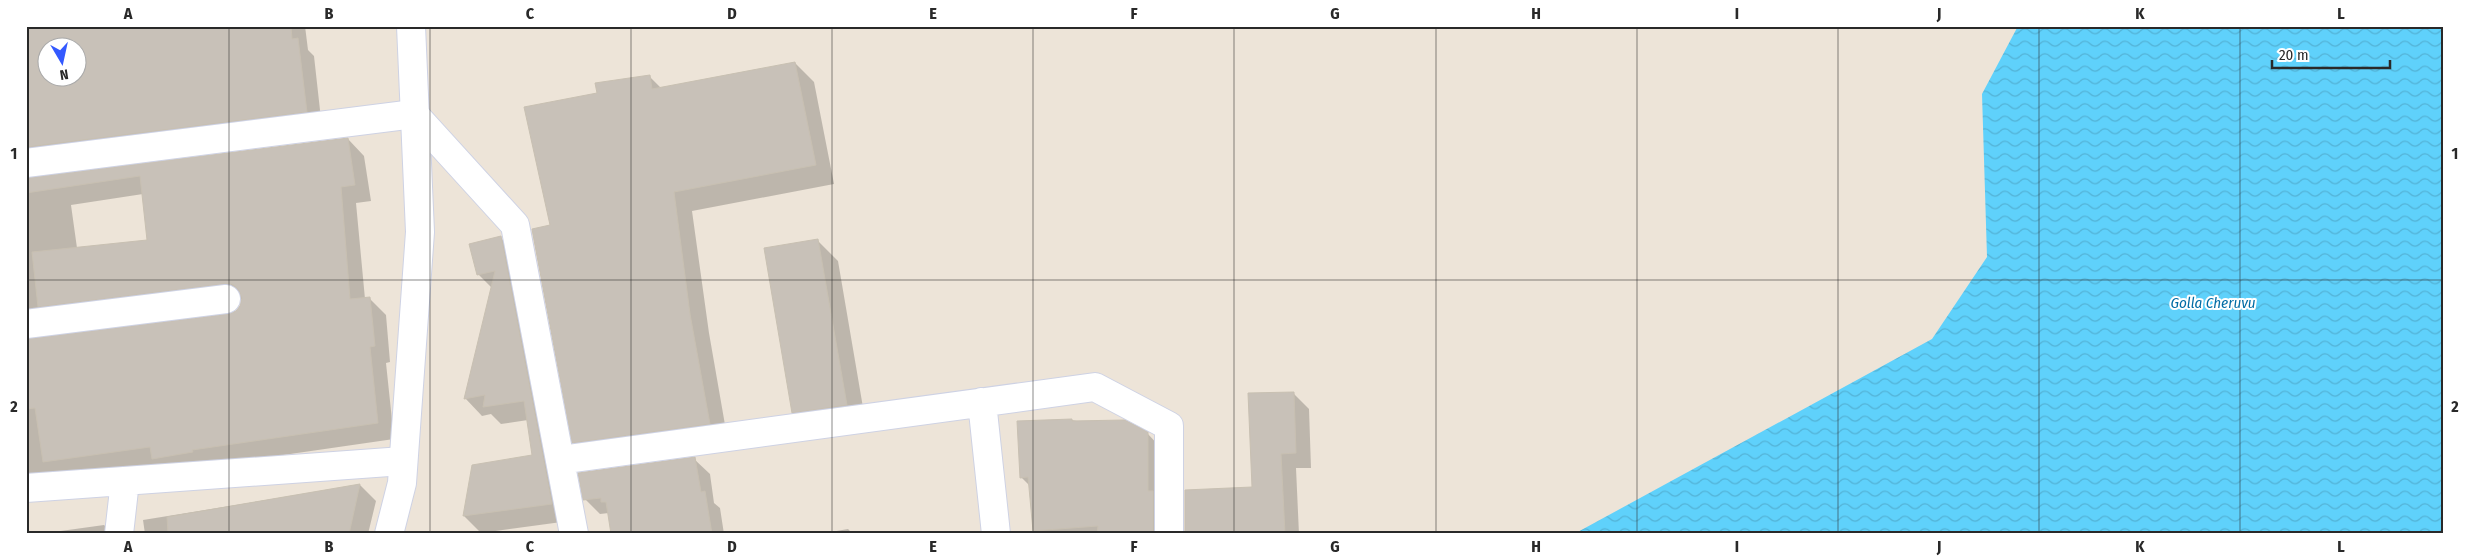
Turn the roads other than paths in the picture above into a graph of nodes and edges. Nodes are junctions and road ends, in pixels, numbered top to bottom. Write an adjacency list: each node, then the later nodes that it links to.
1 (411, 26): 2 (street)
2 (414, 114): 3 (street); 7 (street); 8 (street)
3 (26, 163)
4 (226, 299): 5 (street)
5 (26, 324)
6 (982, 402): 7 (street); 14 (street); 15 (street)
7 (560, 460): 13 (street)
8 (404, 461): 9 (street); 12 (street)
9 (125, 481): 10 (street); 11 (street)
10 (26, 488)
11 (119, 534)
12 (389, 534)
13 (574, 534)
14 (996, 534)
15 (1169, 534)

